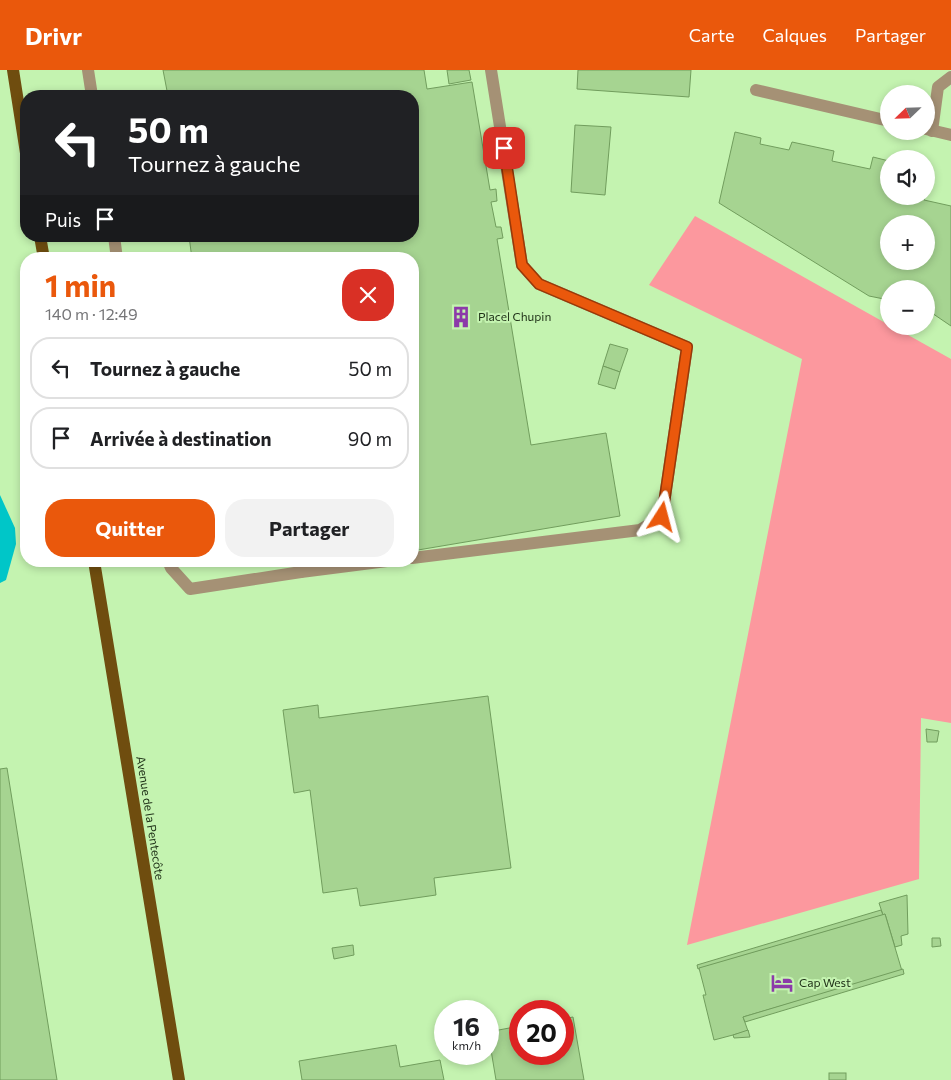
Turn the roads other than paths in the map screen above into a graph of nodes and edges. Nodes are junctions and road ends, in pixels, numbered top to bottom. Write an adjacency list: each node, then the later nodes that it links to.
1 (13, 70): 8 (main road)
2 (88, 70): 5 (lane)
3 (491, 70): 12 (lane)
4 (951, 77): 7 (lane)
5 (91, 90)
6 (756, 90): 9 (lane)
7 (935, 101)
8 (20, 115)
9 (880, 119)
10 (935, 131): 11 (lane)
11 (951, 135)
12 (419, 557)
13 (95, 567): 16 (main road, Avenue de la Pentecôte)
14 (171, 567): 15 (lane)
15 (295, 567)
16 (179, 1080)

